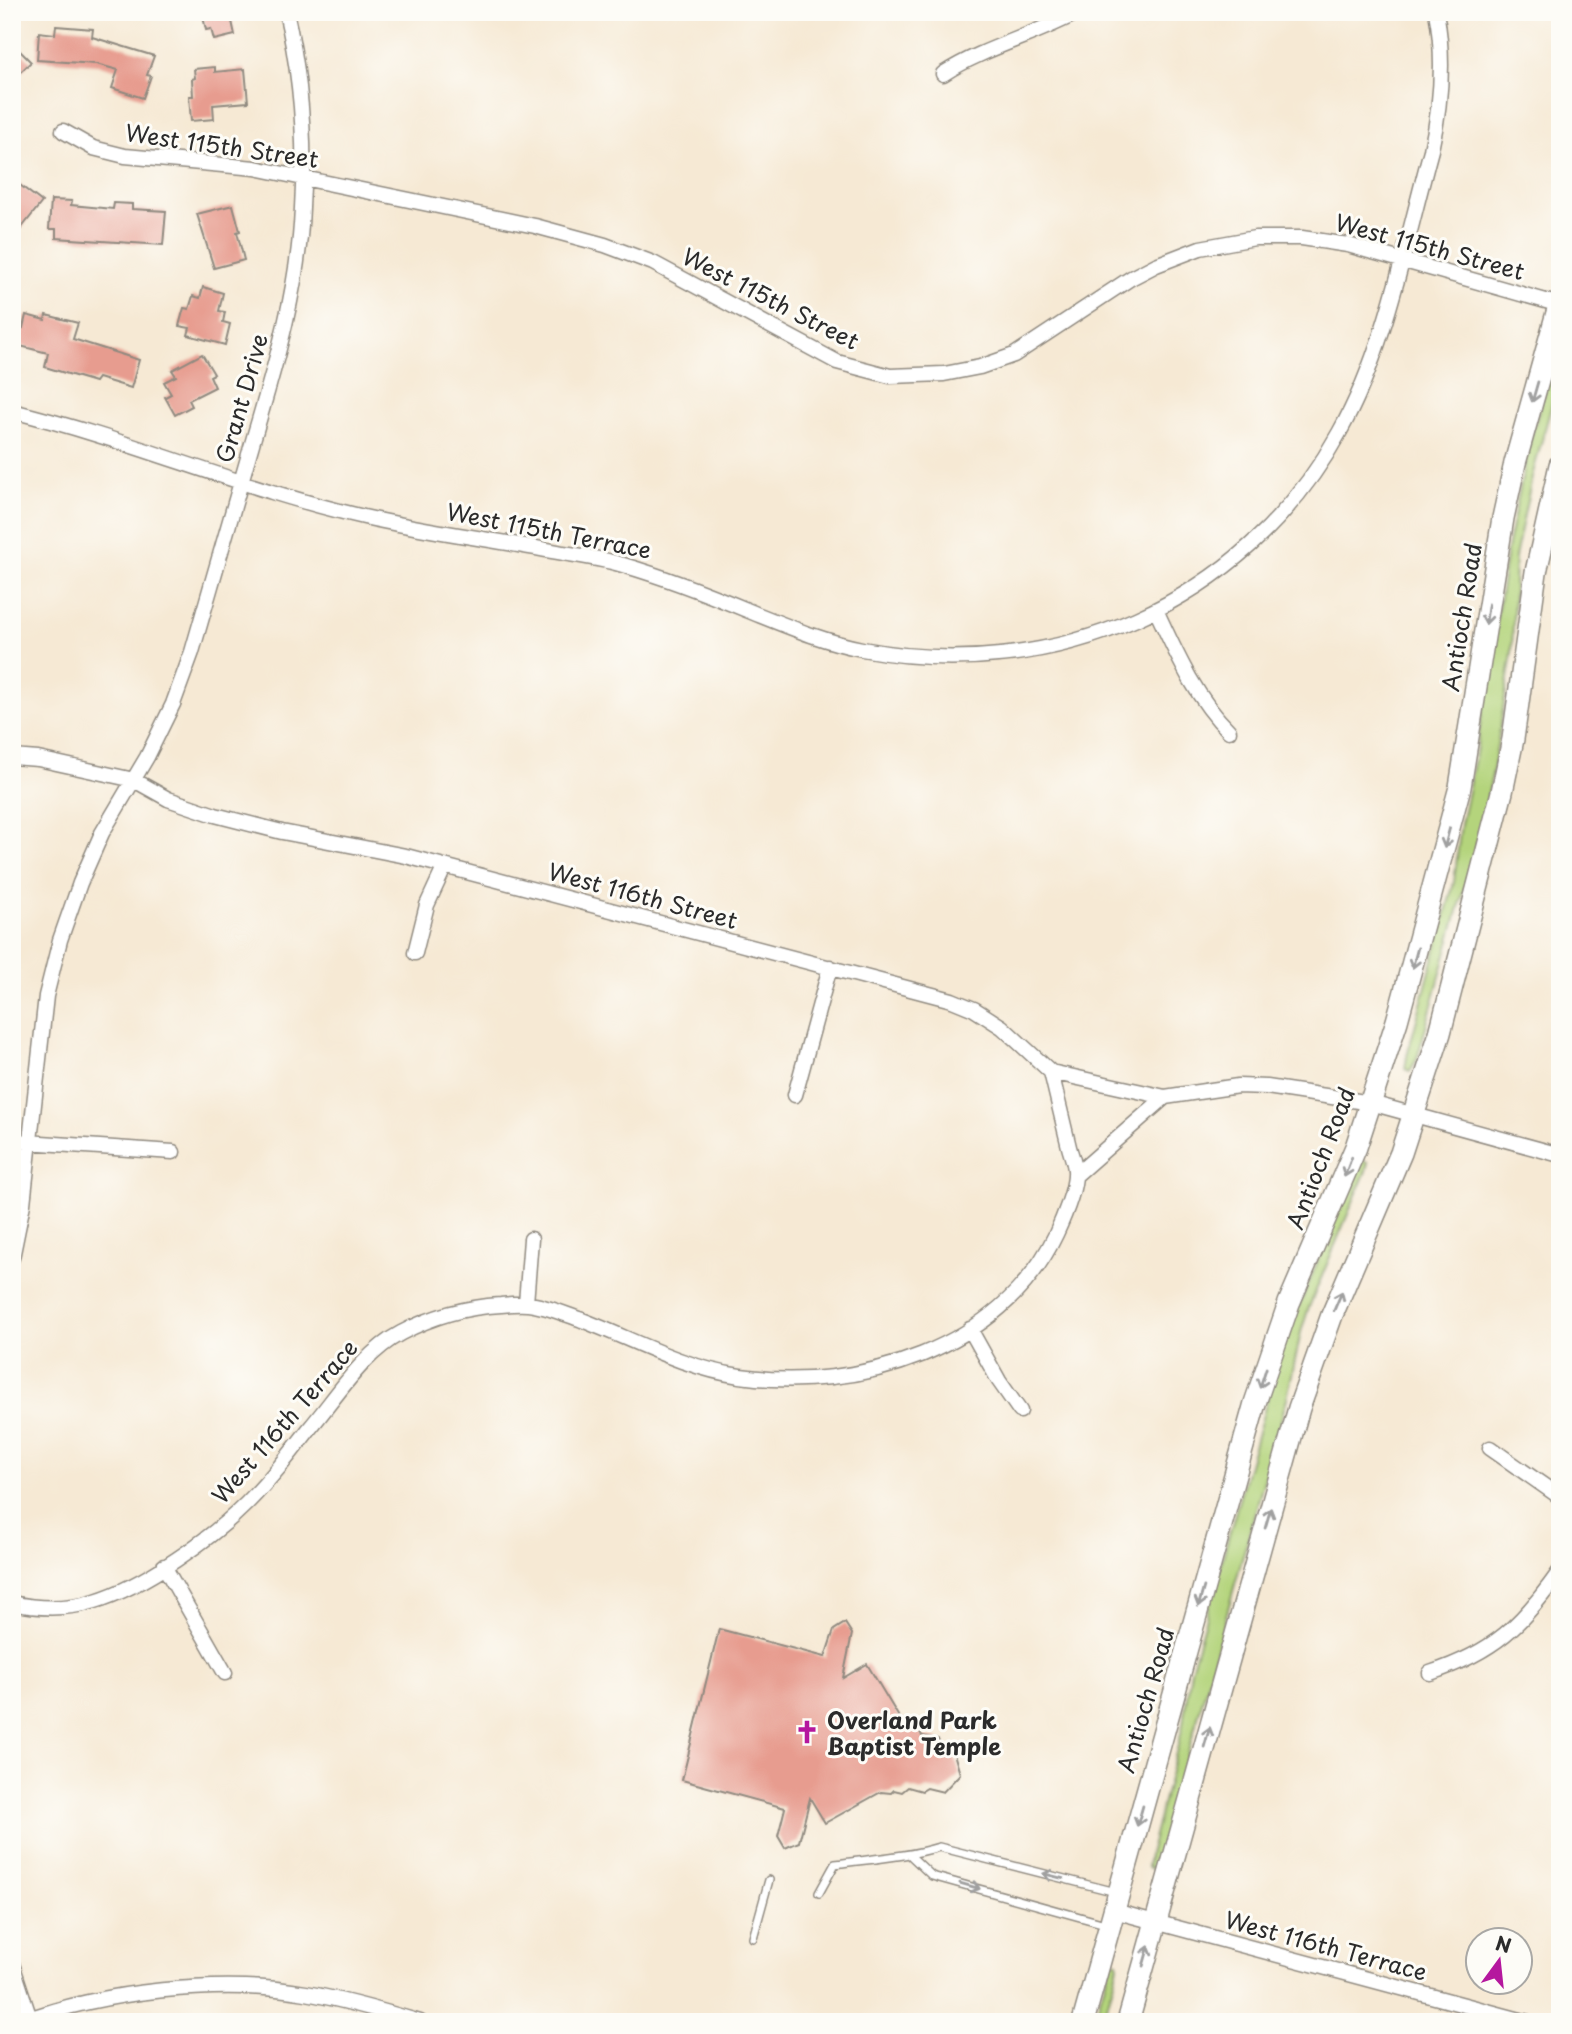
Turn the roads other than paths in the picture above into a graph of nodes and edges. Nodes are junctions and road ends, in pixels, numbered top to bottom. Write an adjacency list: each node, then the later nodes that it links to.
1 (286, 12): 6 (street, Grant Drive)
2 (1078, 12): 4 (street)
3 (1436, 12): 7 (street, West 115th Terrace)
4 (943, 74)
5 (63, 131): 6 (street, West 115th Street)
6 (302, 177): 7 (street, West 115th Street); 11 (street, Grant Drive)
7 (1401, 259): 8 (street, West 115th Street); 12 (street, West 115th Terrace)
8 (1560, 304): 22 (main road, Antioch Road, one-way to 22)
9 (12, 411): 11 (street, West 115th Terrace)
10 (1560, 465): 23 (main road)
11 (242, 481): 12 (street, West 115th Terrace); 15 (street, Grant Drive)
12 (1156, 610): 13 (street)
13 (1229, 731)
14 (12, 757): 15 (street)
15 (134, 780): 16 (street, West 116th Street); 25 (street, Grant Drive)
16 (445, 866): 17 (street); 18 (street, West 116th Street)
17 (415, 953)
18 (830, 967): 19 (street, West 116th Street); 20 (street)
19 (1051, 1072): 21 (street); 28 (street)
20 (795, 1095)
21 (1164, 1097): 22 (street); 28 (street)
22 (1371, 1103): 23 (street); 44 (main road, Antioch Road, one-way to 44)
23 (1415, 1115): 27 (street); 45 (main road, one-way to 23)
24 (12, 1141): 25 (street)
25 (30, 1142): 26 (street); 30 (street, Grant Drive)
26 (173, 1152)
27 (1560, 1156)
28 (1076, 1175): 32 (street, West 116th Terrace)
29 (531, 1238): 31 (street)
30 (12, 1258)
31 (526, 1303): 32 (street, West 116th Terrace); 36 (street, West 116th Terrace)
32 (970, 1329): 33 (street)
33 (1020, 1411)
34 (1490, 1448): 35 (street)
35 (1560, 1497)
36 (164, 1566): 38 (street, West 116th Terrace); 39 (street)
37 (1560, 1570): 40 (street)
38 (12, 1603)
39 (225, 1673)
40 (1430, 1673)
41 (911, 1856): 43 (lane); 44 (lane, one-way to 44); 44 (lane, one-way to 41)
42 (769, 1880): 46 (lane)
43 (819, 1893)
44 (1114, 1910): 45 (street, West 116th Terrace); 51 (main road, Antioch Road)
45 (1156, 1923): 52 (main road, one-way to 45); 53 (street, West 116th Terrace)
46 (753, 1938)
47 (12, 1965): 49 (street)
48 (394, 2018): 49 (street); 50 (street)
49 (26, 2020)
50 (421, 2022)
51 (1083, 2022)
52 (1128, 2022)
53 (1528, 2022)

